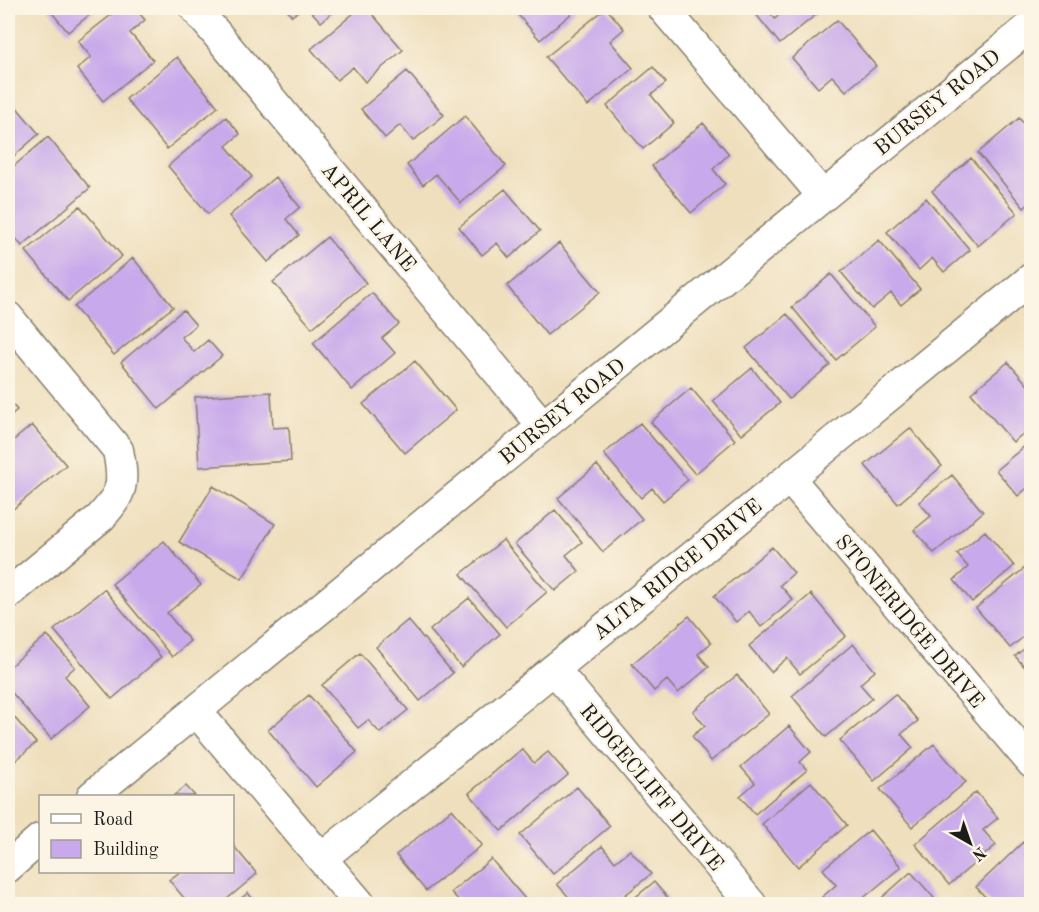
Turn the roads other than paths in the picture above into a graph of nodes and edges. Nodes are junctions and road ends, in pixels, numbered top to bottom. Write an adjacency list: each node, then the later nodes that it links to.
1 (195, 8): 7 (street, APRIL LANE)
2 (663, 8): 4 (street)
3 (1032, 25): 4 (street, BURSEY ROAD)
4 (823, 196): 7 (street, BURSEY ROAD)
5 (1028, 289): 8 (street, ALTA RIDGE DRIVE)
6 (8, 317): 9 (street)
7 (543, 426): 11 (street, BURSEY ROAD)
8 (789, 478): 10 (street, ALTA RIDGE DRIVE); 12 (street, STONERIDGE DRIVE)
9 (8, 594)
10 (554, 669): 15 (street, ALTA RIDGE DRIVE); 18 (street, RIDGECLIFF DRIVE)
11 (196, 711): 13 (street, BURSEY ROAD); 15 (street)
12 (1032, 763)
13 (93, 795)
14 (39, 840): 16 (street)
15 (322, 858): 17 (street)
16 (8, 867)
17 (360, 904)
18 (751, 904)

